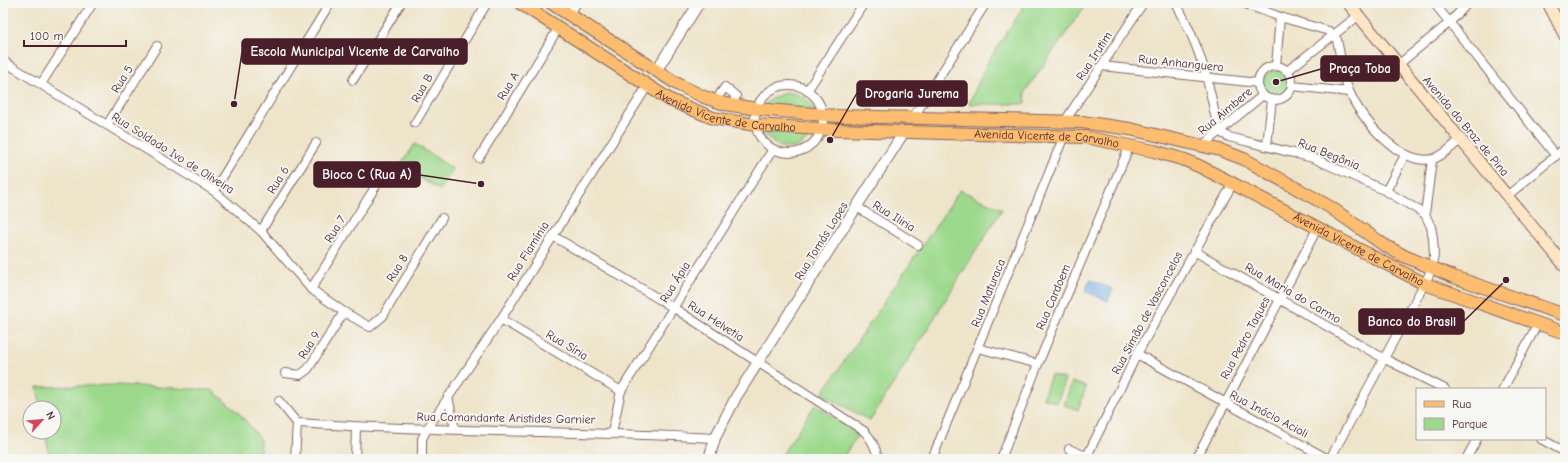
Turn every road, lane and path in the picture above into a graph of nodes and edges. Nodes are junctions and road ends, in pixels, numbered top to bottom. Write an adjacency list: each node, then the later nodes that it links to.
1 (330, 3): 68 (street)
2 (401, 3): 33 (street)
3 (487, 3): 48 (street, Rua B)
4 (520, 3): 22 (main road, Avenida Vicente de Carvalho)
5 (551, 3): 18 (main road, Avenida Vicente de Carvalho)
6 (576, 3): 18 (street)
7 (699, 3): 30 (street)
8 (864, 3): 38 (street)
9 (986, 3): 46 (street)
10 (1143, 3): 28 (street, Rua Irutim)
11 (1243, 3): 20 (street)
12 (1348, 3): 19 (main road, Avenida do Braz de Pina)
13 (1434, 3): 21 (street)
14 (1468, 3): 21 (street)
15 (1548, 3): 24 (main road)
16 (1178, 5): 32 (street)
17 (91, 6): 35 (street)
18 (569, 14): 30 (main road, Avenida Vicente de Carvalho)
19 (1358, 16): 23 (street); 27 (main road, Avenida do Braz de Pina)
20 (1280, 17): 23 (street); 29 (street)
21 (1450, 22): 27 (street); 63 (street)
22 (559, 27): 36 (main road, Avenida Vicente de Carvalho); 64 (street, Rua A)
23 (1334, 35): 31 (street); 39 (street)
24 (1565, 36)
25 (157, 46): 50 (street, Rua 5)
26 (3, 61): 35 (street, Rua Soldado Ivo de Oliveira)
27 (1398, 65): 55 (main road, Avenida do Braz de Pina)
28 (1102, 66): 32 (street, Rua Anhanguera); 47 (street, Rua Irutim)
29 (1276, 66): 31 (street); 34 (street)
30 (656, 71): 43 (main road, Avenida Vicente de Carvalho)
31 (1287, 71): 37 (street)
32 (1208, 78): 34 (street, Rua Anhanguera); 52 (street)
33 (353, 80)
34 (1258, 83): 41 (street)
35 (41, 84): 50 (street, Rua Soldado Ivo de Oliveira)
36 (648, 85): 49 (main road, Avenida Vicente de Carvalho); 76 (street, Rua Flamínia)
37 (1292, 86): 39 (street); 42 (street)
38 (807, 91): 44 (street); 45 (street)
39 (1349, 92): 62 (street)
40 (720, 94): 43 (street)
41 (1263, 95): 42 (street); 52 (street, Rua Aimbere)
42 (1272, 99): 59 (street)
43 (732, 105): 44 (main road, Avenida Vicente de Carvalho)
44 (757, 109): 45 (main road, Avenida Vicente de Carvalho); 49 (street)
45 (822, 115): 46 (main road, Avenida Vicente de Carvalho); 51 (street)
46 (913, 118): 47 (main road, Avenida Vicente de Carvalho)
47 (1065, 121): 58 (main road, Avenida Vicente de Carvalho)
48 (415, 123)
49 (756, 125): 51 (main road, Avenida Vicente de Carvalho); 61 (street)
50 (107, 126): 68 (street, Rua Soldado Ivo de Oliveira)
51 (821, 129): 53 (main road, Avenida Vicente de Carvalho); 61 (street)
52 (1218, 131): 58 (street, Rua Aimbere); 59 (street, Rua Begônia)
53 (904, 132): 54 (main road, Avenida Vicente de Carvalho); 71 (street, Rua Tomás Lopes)
54 (1064, 136): 57 (main road, Avenida Vicente de Carvalho); 91 (street, Rua Maturaca)
55 (1460, 140): 65 (street); 70 (main road, Avenida do Braz de Pina)
56 (316, 143): 75 (street, Rua 6)
57 (1130, 145): 67 (main road, Avenida Vicente de Carvalho); 95 (street, Rua Cardoem)
58 (1203, 145): 80 (main road, Avenida Vicente de Carvalho)
59 (1267, 145): 69 (street, Rua Begônia)
60 (1565, 148): 63 (street)
61 (773, 149): 84 (street, Rua Ápia)
62 (1404, 155): 65 (street); 69 (street)
63 (1556, 156): 70 (street)
64 (479, 158)
65 (1432, 160): 72 (street)
66 (379, 182): 82 (street, Rua 7)
67 (1233, 183): 74 (main road, Avenida Vicente de Carvalho); 78 (street, Rua Simão de Vasconcelos)
68 (214, 191): 75 (street, Rua Soldado Ivo de Oliveira)
69 (1386, 191): 72 (street, Rua Begônia)
70 (1507, 196): 79 (main road, Avenida do Braz de Pina)
71 (857, 207): 77 (street, Rua Iliria); 94 (street, Rua Tomás Lopes)
72 (1425, 214): 80 (street)
73 (442, 218): 89 (street, Rua 8)
74 (1317, 229): 81 (main road, Avenida Vicente de Carvalho); 83 (street, Rua Pedro Taques)
75 (260, 230): 82 (street, Rua Soldado Ivo de Oliveira)
76 (552, 236): 84 (street, Rua Helvetia); 87 (street, Rua Flamínia)
77 (918, 245)
78 (1194, 251): 83 (street, Rua Maria do Carmo); 92 (street, Rua Simão de Vasconcelos)
79 (1565, 266)
80 (1431, 269): 81 (street); 86 (main road, Avenida Vicente de Carvalho)
81 (1425, 284): 88 (main road, Avenida Vicente de Carvalho); 93 (street)
82 (311, 289): 85 (street, Rua Soldado Ivo de Oliveira)
83 (1279, 299): 93 (street, Rua Maria do Carmo); 102 (street, Rua Pedro Taques)
84 (674, 308): 94 (street, Rua Helvetia); 99 (street, Rua Ápia)
85 (344, 312): 89 (street, Rua Soldado Ivo de Oliveira); 96 (street, Rua 9)
86 (1565, 315)
87 (501, 319): 99 (street, Rua Síria); 100 (street, Rua Flamínia)
88 (1538, 323): 90 (main road, Avenida Vicente de Carvalho); 98 (street)
89 (370, 327)
90 (1565, 333)
91 (978, 348): 95 (street); 119 (street, Rua Maturaca)
92 (1137, 354): 102 (street, Rua Inácio Acioli); 113 (street, Rua Simão de Vasconcelos)
93 (1385, 359): 97 (street, Rua Maria do Carmo); 122 (street)
94 (759, 363): 108 (street, Rua Tomás Lopes); 118 (street, Rua Helvetia)
95 (1038, 364): 120 (street, Rua Cardoem)
96 (285, 373)
97 (1443, 388)
98 (1504, 388)
99 (620, 391): 107 (street, Rua Ápia)
100 (448, 397): 105 (street, Rua Flamínia); 106 (street)
101 (279, 401): 103 (street)
102 (1224, 403): 121 (street, Rua Pedro Taques); 122 (street, Rua Inácio Acioli)
103 (297, 423): 104 (street, Rua Comandante Aristides Garnier); 114 (street)
104 (356, 427): 105 (street, Rua Comandante Aristides Garnier); 115 (street)
105 (427, 428): 106 (street, Rua Comandante Aristides Garnier); 116 (street, Rua Flamínia)
106 (455, 429): 107 (street, Rua Comandante Aristides Garnier)
107 (612, 433): 108 (street, Rua Comandante Aristides Garnier)
108 (716, 438): 117 (street, Rua Tomás Lopes)
109 (1476, 440): 123 (street)
110 (1543, 440): 112 (street)
111 (1069, 449): 113 (street)
112 (1565, 452)
113 (1090, 458)
114 (295, 459)
115 (355, 459)
116 (422, 459)
117 (709, 459)
118 (878, 459)
119 (932, 459)
120 (1002, 459)
121 (1196, 459)
122 (1329, 459)
123 (1466, 459)

